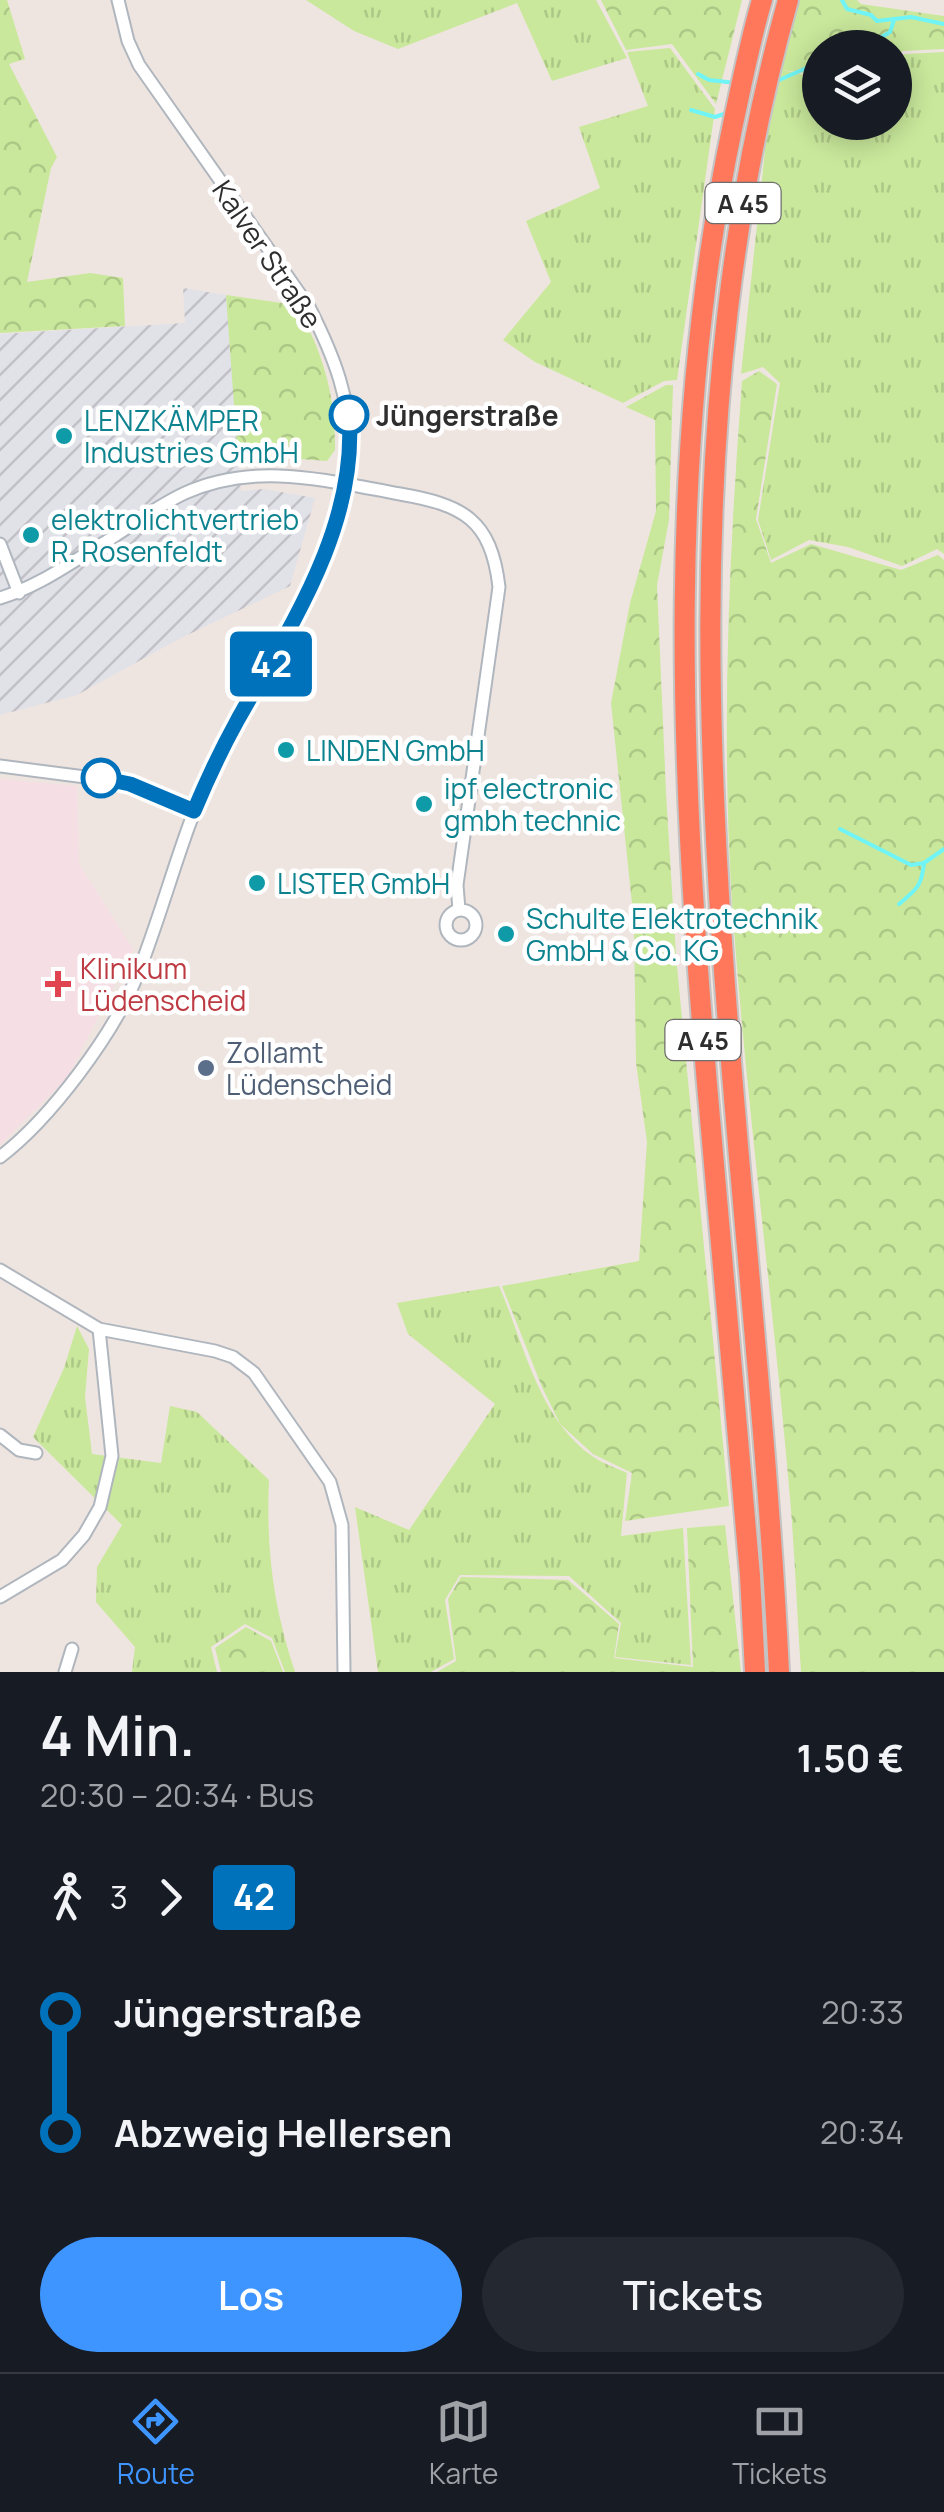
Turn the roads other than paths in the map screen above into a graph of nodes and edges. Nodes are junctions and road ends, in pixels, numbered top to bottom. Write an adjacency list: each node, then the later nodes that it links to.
1 (118, 0): 4 (street, Kalver Straße)
2 (762, 0): 20 (highway, A 45)
3 (788, 0): 21 (highway, A 45)
4 (345, 484): 6 (street); 9 (street, Kalver Straße); 10 (street)
5 (0, 544): 6 (street)
6 (19, 592): 7 (street)
7 (0, 598)
8 (0, 766): 9 (street)
9 (194, 811): 11 (street, Kalver Straße)
10 (459, 910)
11 (0, 1157)
12 (0, 1270): 13 (street)
13 (99, 1329): 16 (street); 19 (street)
14 (0, 1434): 15 (street)
15 (36, 1453)
16 (0, 1597)
17 (72, 1649): 18 (street)
18 (64, 1672)
19 (344, 1672)
20 (755, 1672)
21 (779, 1672)

